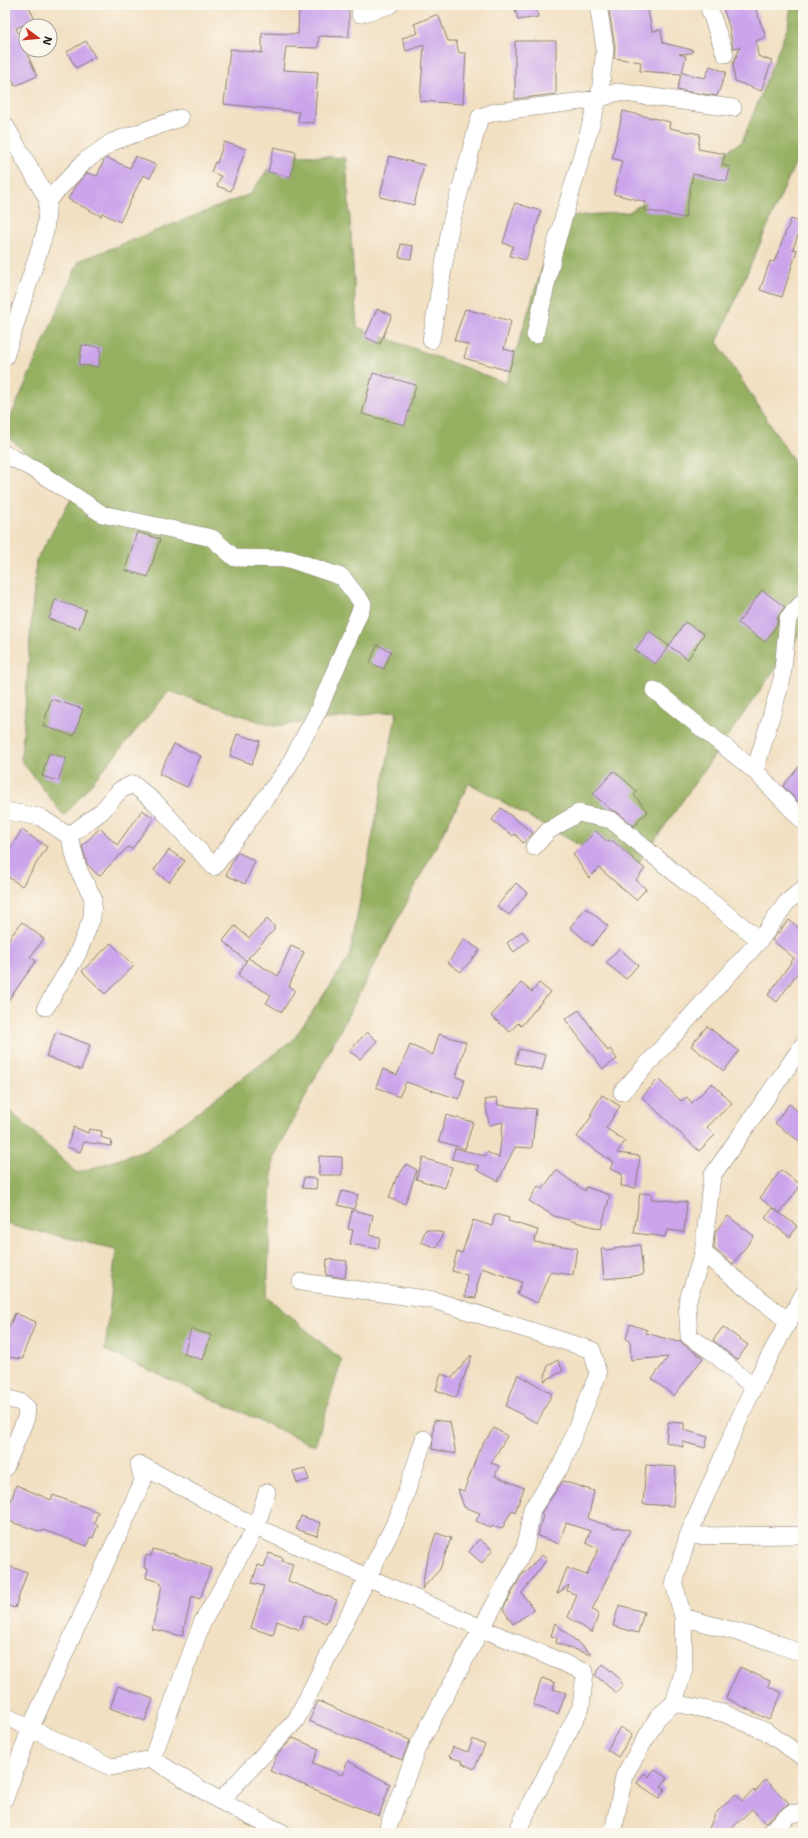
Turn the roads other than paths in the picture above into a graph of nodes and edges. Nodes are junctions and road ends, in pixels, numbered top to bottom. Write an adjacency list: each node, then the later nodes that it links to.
1 (390, 5): 4 (street)
2 (598, 5): 6 (street)
3 (708, 5): 5 (street)
4 (360, 14)
5 (725, 54)
6 (599, 99): 7 (street); 11 (street); 12 (street)
7 (733, 108)
8 (180, 118): 10 (street)
9 (5, 125): 10 (street)
10 (48, 200): 13 (street)
11 (535, 335)
12 (431, 340)
13 (5, 357)
14 (5, 454): 20 (street)
15 (803, 602): 17 (street)
16 (654, 690): 17 (street)
17 (755, 771): 19 (street)
18 (5, 811): 20 (street)
19 (803, 820)
20 (69, 836): 24 (street)
21 (534, 847): 23 (street)
22 (803, 889): 23 (street)
23 (760, 940): 26 (street)
24 (46, 1007)
25 (803, 1045): 27 (street)
26 (622, 1092)
27 (703, 1253): 30 (street); 31 (street)
28 (301, 1282): 41 (street)
29 (803, 1295): 30 (street)
30 (789, 1322): 31 (street)
31 (753, 1387): 38 (street)
32 (5, 1398): 34 (street)
33 (424, 1439): 39 (street)
34 (5, 1468)
35 (267, 1492): 36 (street)
36 (256, 1527): 39 (street); 45 (street); 47 (street)
37 (803, 1535): 38 (street)
38 (688, 1536): 40 (street)
39 (367, 1578): 41 (street); 49 (street)
40 (683, 1617): 42 (street); 43 (street)
41 (481, 1628): 52 (street); 53 (street)
42 (803, 1654)
43 (674, 1703): 46 (street); 54 (street)
44 (5, 1716): 45 (street)
45 (31, 1728): 47 (street); 48 (street)
46 (803, 1757)
47 (152, 1759): 49 (street)
48 (5, 1798)
49 (220, 1801): 51 (street)
50 (803, 1812): 55 (street)
51 (283, 1833)
52 (386, 1833)
53 (516, 1833)
54 (613, 1833)
55 (769, 1833)

